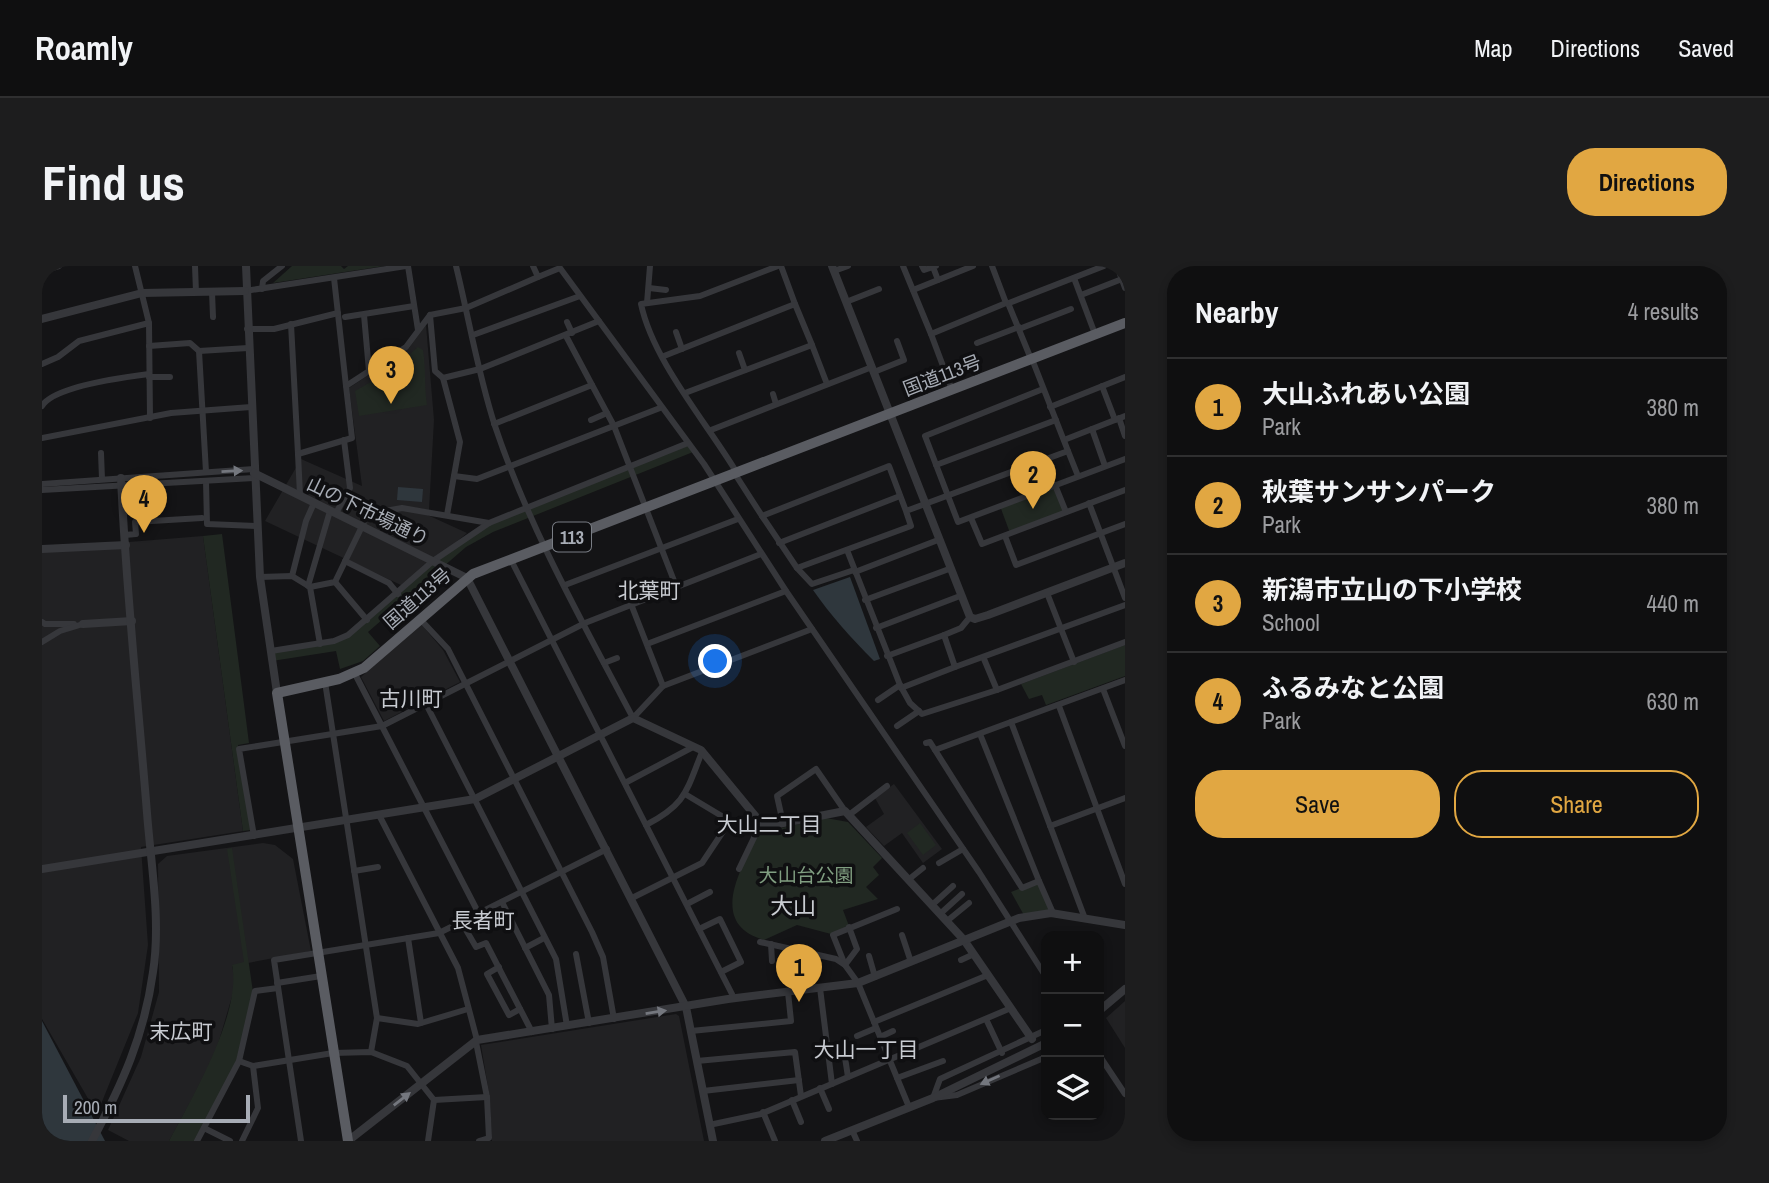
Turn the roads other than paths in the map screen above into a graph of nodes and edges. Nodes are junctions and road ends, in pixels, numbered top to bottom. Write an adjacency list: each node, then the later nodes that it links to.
1 (58, 266): 21 (street)
2 (135, 266): 36 (street)
3 (195, 266): 34 (street)
4 (246, 266): 33 (street)
5 (282, 266): 29 (street)
6 (407, 266): 23 (street); 43 (street)
7 (456, 266): 44 (street)
8 (533, 266): 22 (street)
9 (650, 266): 27 (street)
10 (779, 266): 40 (street); 42 (street)
11 (848, 266): 20 (street)
12 (903, 266): 32 (street)
13 (922, 266): 18 (street)
14 (973, 266): 19 (street)
15 (992, 266): 41 (street)
16 (1104, 266): 24 (street)
17 (1117, 266): 25 (street)
18 (934, 267): 26 (street)
19 (963, 268): 26 (street)
20 (833, 269): 39 (street)
21 (42, 271)
22 (538, 277): 38 (street); 44 (street)
23 (334, 278): 29 (street); 46 (street)
24 (1074, 278): 37 (street); 41 (street)
25 (1122, 279): 28 (street); 37 (street)
26 (938, 280): 32 (street)
27 (649, 288): 31 (street); 40 (street)
28 (1125, 288)
29 (262, 289): 33 (street)
30 (879, 289): 39 (street)
31 (666, 290)
32 (913, 290): 60 (street)
33 (245, 291): 35 (street); 57 (street)
34 (196, 292): 35 (street); 36 (street)
35 (212, 292): 49 (street)
36 (142, 293): 50 (street); 53 (street)
37 (1081, 295): 61 (street)
38 (580, 296): 51 (street); 62 (street)
39 (846, 302): 78 (street)
40 (647, 303): 72 (street)
41 (1007, 303): 56 (street); 60 (street)
42 (795, 304): 66 (street); 69 (street)
43 (414, 306): 47 (street); 58 (street)
44 (466, 307): 48 (street); 62 (street)
45 (1071, 309): 56 (street)
46 (342, 315): 47 (street); 55 (street); 85 (street)
47 (363, 315): 76 (street)
48 (430, 315): 58 (street); 82 (street)
49 (213, 317)
50 (42, 319)
51 (599, 321): 63 (street); 100 (street)
52 (567, 322): 63 (street)
53 (149, 323): 67 (street); 74 (street)
54 (1125, 323): 61 (highway, 国道113号 / 113)
55 (291, 324): 57 (street); 120 (street)
56 (1019, 328): 65 (street); 73 (street)
57 (247, 329): 68 (street)
58 (419, 330): 76 (street)
59 (676, 332): 69 (street)
60 (930, 334): 90 (street)
61 (1095, 334): 73 (highway, 国道113号 / 113)
62 (473, 335): 75 (street)
63 (569, 335): 75 (street); 84 (street)
64 (897, 341): 78 (street)
65 (977, 343)
66 (812, 345): 77 (street); 83 (street)
67 (149, 346): 70 (street); 79 (street)
68 (248, 348): 70 (street); 98 (street)
69 (682, 349): 72 (street)
70 (199, 351): 101 (street)
71 (739, 354): 77 (street)
72 (664, 356): 91 (street)
73 (1031, 359): 87 (street); 90 (highway, 国道113号 / 113)
74 (42, 363)
75 (481, 369): 82 (street); 109 (street)
76 (369, 370): 85 (street)
77 (745, 370): 91 (street)
78 (873, 370): 83 (street); 104 (street)
79 (149, 376): 80 (street); 93 (street); 105 (street)
80 (170, 377)
81 (1125, 377): 86 (street)
82 (443, 378): 129 (street)
83 (827, 384): 89 (street)
84 (592, 385): 103 (street); 109 (street)
85 (346, 386): 115 (street)
86 (1102, 386): 99 (street); 106 (street)
87 (1044, 389): 99 (street); 122 (street)
88 (42, 390): 93 (street)
89 (813, 390): 94 (street); 96 (street)
90 (952, 390): 104 (highway, 国道113号 / 113)
91 (685, 393): 112 (street)
92 (773, 394): 96 (street)
93 (46, 399): 97 (street)
94 (817, 399)
95 (757, 402): 102 (street)
96 (776, 404): 102 (street)
97 (42, 407)
98 (251, 407): 101 (street); 128 (street)
99 (1050, 407): 108 (street)
100 (660, 408): 110 (street); 117 (street)
101 (203, 409): 105 (street); 126 (street)
102 (760, 411): 112 (street)
103 (607, 414): 107 (street); 110 (street)
104 (890, 414): 127 (highway, 国道113号 / 113); 144 (street)
105 (150, 418): 114 (street)
106 (1120, 418): 111 (street); 113 (street)
107 (591, 420)
108 (1056, 420): 116 (street); 122 (street)
109 (494, 424): 125 (street)
110 (614, 426): 123 (street); 125 (street)
111 (1092, 429): 116 (street); 124 (street)
112 (711, 430): 127 (street)
113 (1125, 436)
114 (42, 438)
115 (344, 440): 120 (street); 148 (street)
116 (1064, 440): 118 (street)
117 (688, 443): 123 (street); 134 (street)
118 (1068, 451): 130 (street); 140 (street)
119 (101, 453): 131 (street)
120 (298, 454): 139 (street)
121 (1125, 459): 124 (street)
122 (936, 465): 140 (street)
123 (630, 466): 145 (street); 146 (street)
124 (1105, 466): 130 (street)
125 (510, 467): 129 (street); 145 (street)
126 (206, 472): 128 (street, one-way to 128); 133 (street)
127 (736, 473): 134 (highway, 国道113号 / 113); 151 (street)
128 (254, 474): 132 (street); 139 (street, 山の下市場通り); 157 (street)
129 (454, 476): 150 (street)
130 (1078, 476): 136 (street)
131 (102, 479): 133 (street); 135 (street)
132 (206, 481): 133 (street); 157 (street)
133 (121, 482): 137 (street); 160 (street)
134 (715, 482): 146 (highway, 国道113号 / 113); 154 (street)
135 (42, 484)
136 (1055, 485): 149 (street); 152 (street)
137 (42, 490)
138 (1125, 490): 143 (street)
139 (300, 495): 142 (street, 山の下市場通り)
140 (948, 495): 144 (street); 152 (street)
141 (900, 496): 147 (street); 151 (street); 163 (street)
142 (314, 503): 148 (street, 山の下市場通り); 178 (street)
143 (1088, 503): 149 (street); 159 (street)
144 (924, 504): 147 (street); 162 (street)
145 (526, 506): 155 (street); 165 (street)
146 (647, 509): 165 (highway, 国道113号 / 113); 166 (street)
147 (906, 511): 168 (street)
148 (333, 512): 158 (street, 山の下市場通り); 183 (street)
149 (1066, 512): 161 (street)
150 (447, 515): 155 (street); 158 (street)
151 (762, 516): 163 (street)
152 (971, 517): 161 (street)
153 (202, 518): 160 (street)
154 (738, 519): 166 (street); 169 (street)
155 (489, 523): 172 (street)
156 (1125, 524): 159 (street)
157 (258, 526): 179 (street)
158 (362, 526): 171 (street); 172 (street, 山の下市場通り)
159 (1100, 534): 161 (street); 175 (street)
160 (125, 535): 164 (street)
161 (1005, 536)
162 (938, 540): 176 (street); 177 (street)
163 (779, 543): 174 (street)
164 (126, 545): 167 (street); 196 (street)
165 (544, 548): 170 (highway, 国道113号 / 113); 182 (street)
166 (662, 548): 182 (street); 184 (street)
167 (42, 549)
168 (847, 551): 174 (street); 177 (street)
169 (761, 554): 184 (street); 185 (street)
170 (511, 560): 180 (highway, 国道113号 / 113); 204 (street)
171 (345, 561): 181 (street); 187 (street)
172 (433, 561): 180 (street, 山の下市場通り); 187 (street)
173 (1125, 564): 175 (street)
174 (797, 568): 177 (street)
175 (1113, 568): 186 (street); 189 (street)
176 (949, 569): 188 (street); 190 (street)
177 (855, 571): 190 (street)
178 (292, 576): 179 (street); 183 (street)
179 (260, 577): 209 (street)
180 (467, 578): 194 (highway, 国道113号 / 113); 213 (street)
181 (335, 582): 183 (street); 195 (street)
182 (565, 585): 198 (street)
183 (309, 586): 207 (street)
184 (676, 586): 191 (street)
185 (786, 591): 201 (street); 208 (street)
186 (1047, 593): 193 (street); 202 (street)
187 (398, 594): 195 (street)
188 (960, 596): 193 (street); 200 (street)
189 (1125, 598)
190 (865, 600): 200 (street)
191 (631, 604): 198 (street); 208 (street)
192 (1125, 605): 202 (street)
193 (970, 617): 203 (street)
194 (420, 619): 217 (highway, 国道113号 / 113); 220 (street)
195 (367, 620): 207 (street)
196 (132, 621): 199 (street); 263 (street)
197 (42, 622): 199 (street)
198 (585, 623): 204 (street); 215 (street)
199 (83, 624): 205 (street)
200 (876, 628): 210 (street)
201 (812, 629): 221 (street); 262 (street)
202 (1061, 630): 212 (street); 214 (street)
203 (944, 635): 210 (street); 216 (street)
204 (550, 640): 213 (street); 236 (street)
205 (42, 642)
206 (1125, 642): 214 (street)
207 (320, 644): 209 (street)
208 (647, 645): 221 (street)
209 (271, 651): 225 (street)
210 (887, 656): 222 (street)
211 (617, 658): 215 (street)
212 (984, 659): 216 (street); 224 (street)
213 (510, 661): 220 (street); 243 (street)
214 (1074, 662): 224 (street)
215 (604, 663): 230 (street)
216 (955, 667): 222 (street)
217 (355, 674): 219 (highway, 国道113号 / 113); 232 (street)
218 (1125, 680): 223 (street)
219 (325, 682): 225 (highway, 国道113号 / 113); 234 (street)
220 (465, 684): 227 (street); 244 (street)
221 (663, 686): 230 (street)
222 (901, 686): 226 (street); 229 (street)
223 (1103, 689): 228 (street); 239 (street)
224 (997, 690): 229 (street)
225 (277, 693): 237 (highway)
226 (878, 700)
227 (426, 704): 232 (street); 249 (street)
228 (1059, 706): 231 (street); 251 (street)
229 (919, 712): 233 (street)
230 (633, 718): 236 (street); 240 (street)
231 (1011, 722): 235 (street); 258 (street)
232 (382, 726): 234 (street); 250 (street)
233 (897, 726)
234 (333, 734): 237 (street); 254 (street)
235 (980, 734): 241 (street); 275 (street)
236 (600, 736): 243 (street); 245 (street)
237 (285, 742): 259 (highway); 260 (street)
238 (926, 743): 241 (street)
239 (1125, 746)
240 (694, 747): 242 (street); 245 (street)
241 (935, 750): 275 (street)
242 (702, 752): 247 (street); 255 (street)
243 (559, 757): 244 (street); 261 (street)
244 (514, 780): 249 (street); 270 (street)
245 (625, 783): 257 (street)
246 (887, 786): 252 (street)
247 (685, 794): 257 (street); 272 (street)
248 (1125, 798): 251 (street)
249 (474, 799): 250 (street); 278 (street)
250 (425, 808): 253 (street); 287 (street)
251 (1097, 808): 258 (street); 276 (street)
252 (847, 813): 256 (street); 256 (street); 274 (street)
253 (379, 815): 254 (street); 297 (street)
254 (347, 820): 259 (street); 269 (street)
255 (761, 823): 256 (street); 268 (street)
256 (783, 823)
257 (646, 825): 272 (street)
258 (1050, 826): 290 (street)
259 (298, 828): 260 (street); 307 (highway)
260 (254, 836): 263 (street)
261 (607, 849): 270 (street); 281 (street)
262 (963, 849): 264 (street); 271 (street)
263 (150, 852): 267 (street); 385 (street)
264 (939, 863)
265 (378, 867): 269 (street)
266 (923, 868): 274 (street)
267 (42, 869)
268 (739, 869)
269 (354, 872): 304 (street)
270 (561, 872): 278 (street); 334 (street)
271 (979, 873): 273 (street); 292 (street)
272 (673, 878): 281 (street); 284 (street)
273 (972, 878)
274 (908, 880): 285 (street)
275 (1039, 881): 289 (street)
276 (1125, 884)
277 (953, 886): 285 (street)
278 (521, 892): 282 (street); 299 (street)
279 (710, 892): 284 (street)
280 (962, 894): 288 (street)
281 (632, 898): 328 (street)
282 (502, 902): 287 (street); 305 (street)
283 (969, 903): 291 (street)
284 (687, 904): 296 (street)
285 (932, 905): 288 (street)
286 (897, 909): 295 (street)
287 (479, 914): 293 (street)
288 (940, 914): 291 (street)
289 (1053, 914): 290 (street); 292 (street)
290 (1084, 916): 294 (street)
291 (947, 921): 301 (street)
292 (1009, 921): 301 (street); 316 (street)
293 (462, 923): 297 (street); 315 (street)
294 (1125, 925)
295 (849, 928): 314 (street); 314 (street)
296 (699, 929): 317 (street); 317 (street)
297 (439, 933): 300 (street); 331 (street)
298 (902, 935): 313 (street)
299 (544, 938): 305 (street); 339 (street)
300 (408, 939): 304 (street); 336 (street)
301 (964, 940): 309 (street); 313 (street)
302 (760, 942): 303 (street)
303 (771, 944): 306 (street); 312 (street)
304 (366, 945): 307 (street); 333 (street)
305 (525, 948): 340 (street)
306 (796, 950): 314 (street); 325 (street)
307 (318, 953): 319 (highway); 322 (street)
308 (576, 954): 337 (street)
309 (974, 954): 311 (street); 318 (street)
310 (869, 956): 320 (street)
311 (961, 960)
312 (772, 961)
313 (911, 961): 320 (street)
314 (845, 965): 321 (street)
315 (499, 967): 332 (street); 332 (street)
316 (1041, 969)
317 (721, 972): 327 (street)
318 (988, 975): 330 (street); 338 (street)
319 (321, 976): 322 (street); 352 (highway)
320 (875, 976): 321 (street)
321 (858, 984): 323 (street); 338 (street)
322 (278, 985): 357 (street); 359 (street)
323 (820, 988): 325 (street); 368 (street)
324 (1125, 989): 329 (street)
325 (801, 990): 326 (street)
326 (788, 992): 327 (street); 341 (street)
327 (734, 998): 328 (street)
328 (686, 1007): 334 (street, one-way to 328); 341 (street)
329 (1104, 1007)
330 (1011, 1008): 335 (street); 347 (street)
331 (468, 1009): 336 (street); 348 (street)
332 (520, 1009): 343 (street)
333 (377, 1018): 336 (street); 351 (street)
334 (614, 1019): 337 (street)
335 (986, 1019): 353 (street); 358 (street)
336 (421, 1023)
337 (589, 1023): 339 (street)
338 (875, 1025): 345 (street); 346 (street)
339 (567, 1026): 340 (street)
340 (552, 1028): 343 (street)
341 (691, 1031): 360 (street)
342 (893, 1031): 346 (street)
343 (532, 1032): 348 (street)
344 (1041, 1033): 347 (street)
345 (857, 1036)
346 (880, 1037): 358 (street)
347 (1032, 1039): 353 (street)
348 (476, 1041): 367 (street); 373 (street)
349 (1041, 1045): 374 (street)
350 (844, 1051): 362 (street)
351 (371, 1052): 352 (street); 367 (street)
352 (333, 1053): 357 (street); 390 (highway)
353 (1002, 1053): 374 (street)
354 (1100, 1057): 371 (street)
355 (855, 1059): 362 (street)
356 (1041, 1059): 374 (street, one-way to 374)
357 (290, 1060): 363 (street); 389 (street)
358 (890, 1060): 364 (street); 365 (street)
359 (239, 1061): 363 (street); 382 (street)
360 (697, 1061): 366 (street); 370 (street)
361 (943, 1061): 365 (street)
362 (846, 1062): 364 (street)
363 (253, 1066): 388 (street)
364 (848, 1077): 368 (street)
365 (897, 1078): 377 (street)
366 (799, 1080): 370 (street); 372 (street)
367 (421, 1084): 375 (street); 390 (street, one-way to 367)
368 (832, 1084): 369 (street)
369 (820, 1088): 372 (street); 378 (street)
370 (703, 1091): 381 (street)
371 (1125, 1094)
372 (801, 1096): 376 (street)
373 (487, 1097): 375 (street); 392 (street)
374 (933, 1098): 377 (street)
375 (434, 1100): 391 (street)
376 (792, 1100): 379 (street); 380 (street)
377 (909, 1107): 383 (street)
378 (828, 1109)
379 (763, 1112): 381 (street); 384 (street)
380 (801, 1122)
381 (709, 1125): 393 (street)
382 (204, 1128): 386 (street); 387 (street)
383 (852, 1130): 395 (street); 396 (street)
384 (774, 1139): 394 (street)
385 (92, 1141)
386 (197, 1141)
387 (230, 1141)
388 (242, 1141)
389 (300, 1141)
390 (348, 1141)
391 (428, 1141)
392 (479, 1141)
393 (713, 1141)
394 (763, 1141)
395 (825, 1141)
396 (857, 1141)

